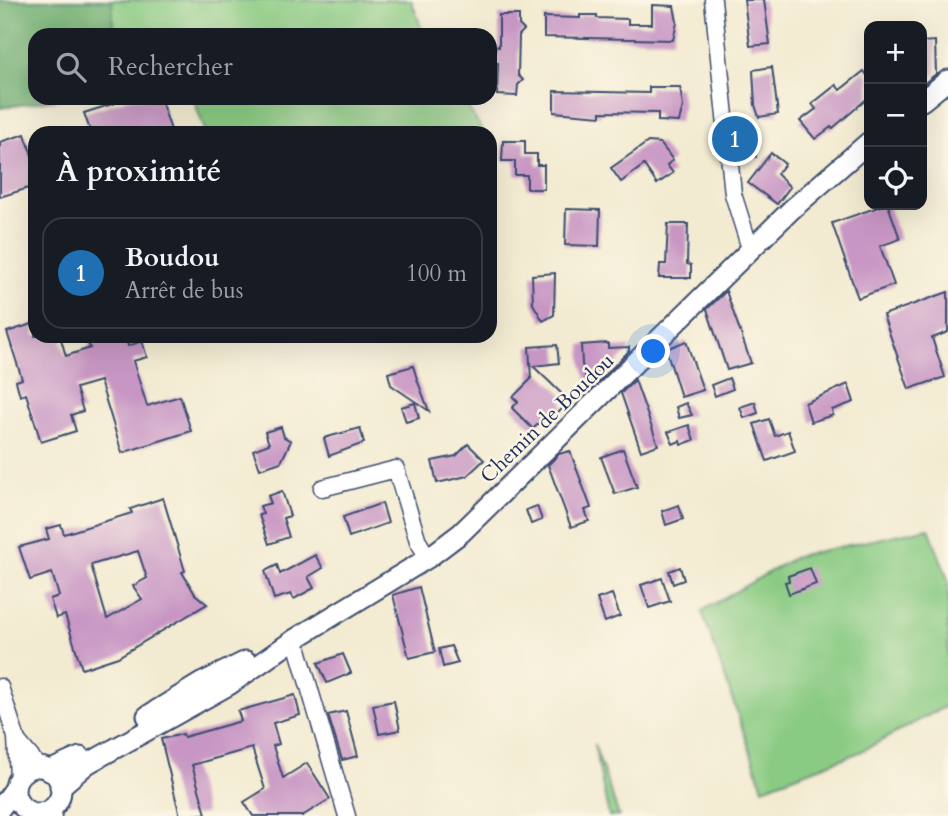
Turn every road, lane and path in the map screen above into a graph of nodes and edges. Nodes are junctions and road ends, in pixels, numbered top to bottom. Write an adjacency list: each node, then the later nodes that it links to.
1 (713, 0): 5 (street)
2 (948, 80): 3 (street)
3 (927, 97)
4 (864, 147): 5 (street, Chemin de Boudou)
5 (753, 248): 7 (street, Chemin de Boudou)
6 (322, 488): 7 (street)
7 (428, 558): 8 (street, Chemin de Boudou)
8 (295, 639): 11 (street, Chemin de Boudou); 16 (street)
9 (0, 687): 10 (street)
10 (16, 737): 11 (street); 12 (street)
11 (50, 775): 12 (street, Chemin de Boudou); 14 (street)
12 (17, 783): 13 (street); 14 (street)
13 (0, 809)
14 (41, 812): 15 (street)
15 (7, 816)
16 (347, 816)

